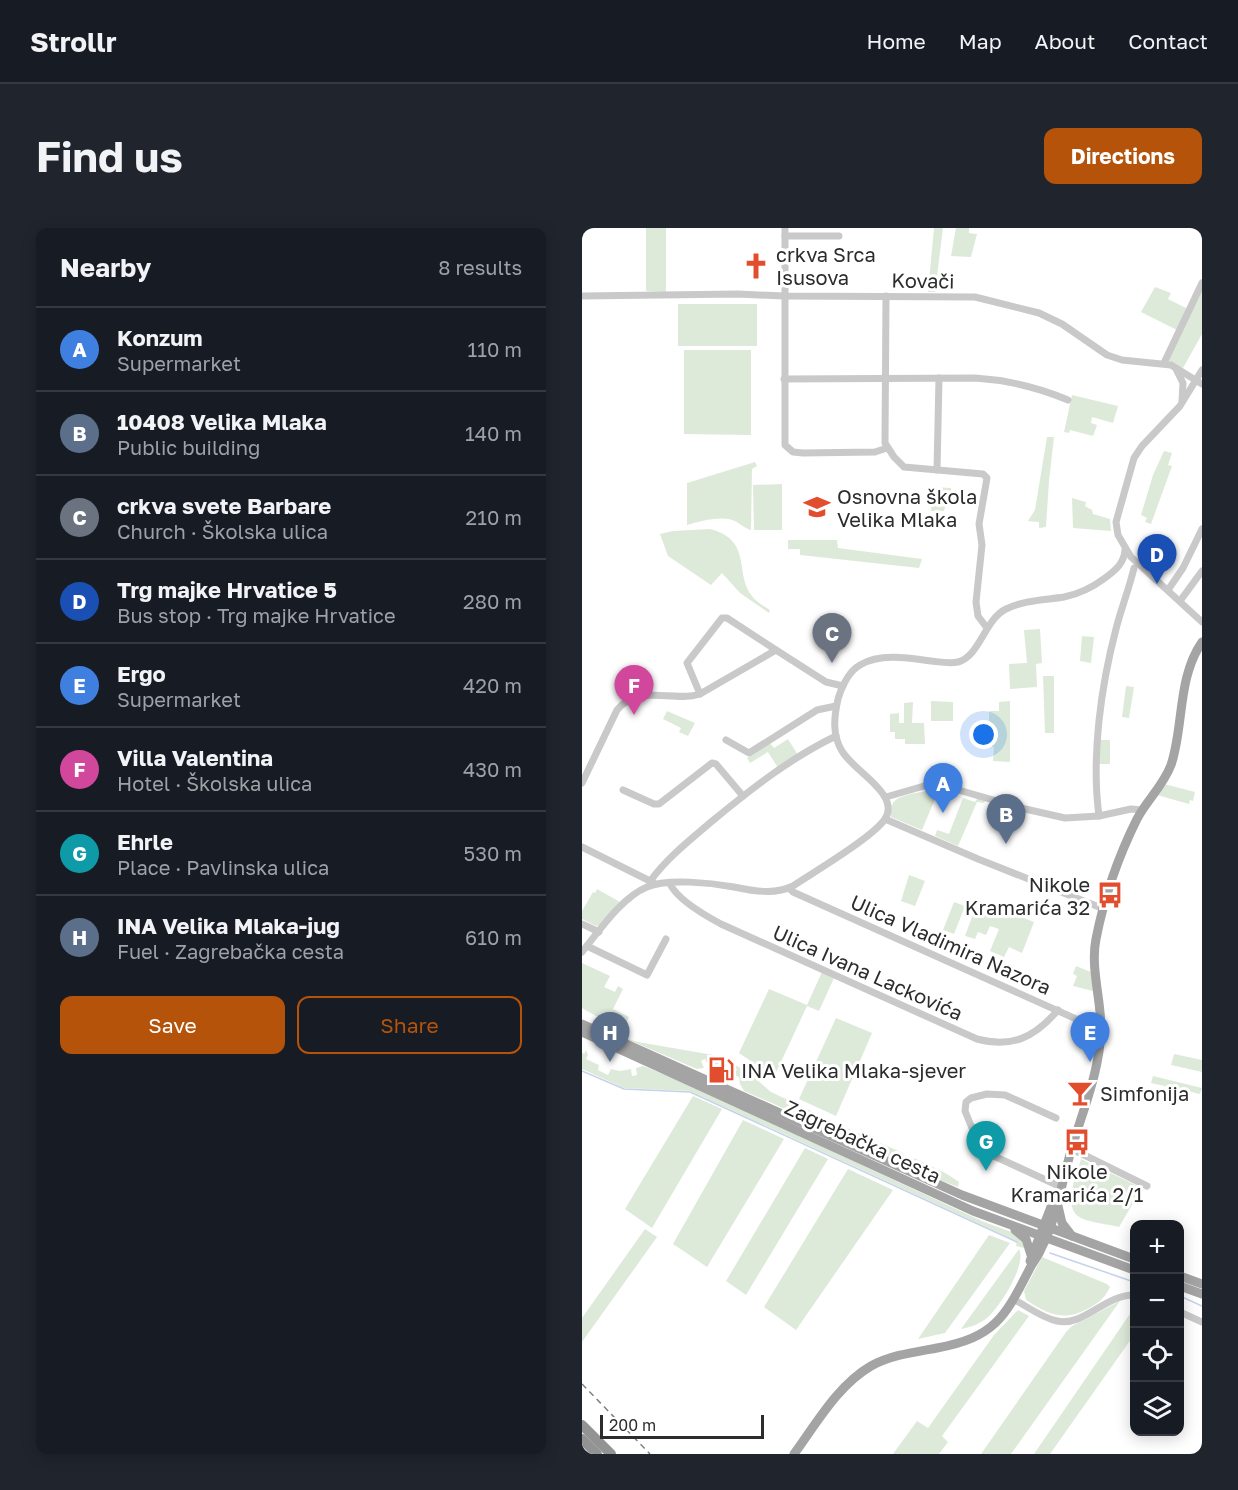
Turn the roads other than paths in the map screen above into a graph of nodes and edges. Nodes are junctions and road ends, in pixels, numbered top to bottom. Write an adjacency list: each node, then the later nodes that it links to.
1 (785, 232): 2 (street); 5 (street)
2 (839, 236)
3 (1202, 284): 7 (street)
4 (582, 296): 5 (street, Kovači)
5 (784, 296): 6 (street, Kovači); 12 (street)
6 (886, 296): 7 (street, Kovači); 10 (street)
7 (1164, 363): 8 (street, Kovači)
8 (1175, 367): 13 (street, Kovači); 15 (street)
9 (1202, 370): 13 (street)
10 (885, 378): 11 (street); 12 (street); 16 (street)
11 (939, 378): 14 (street); 17 (street)
12 (784, 379): 16 (street)
13 (1199, 382): 15 (street)
14 (1068, 400)
15 (1181, 404): 19 (street)
16 (887, 448): 17 (street)
17 (938, 470): 27 (street)
18 (1202, 529): 24 (street)
19 (1125, 550): 21 (street); 22 (street)
20 (1134, 568): 21 (street); 22 (street); 42 (street)
21 (1115, 570): 27 (street)
22 (1143, 570): 24 (street)
23 (1202, 571): 25 (street)
24 (1168, 590): 25 (street)
25 (1180, 601): 26 (street)
26 (1202, 622)
27 (987, 628): 32 (street)
28 (1202, 642): 31 (main road)
29 (776, 650): 32 (street); 33 (street); 33 (street)
30 (1202, 659): 31 (main road)
31 (1191, 665): 41 (main road)
32 (843, 686): 34 (street)
33 (700, 694): 37 (street)
34 (836, 706): 35 (street); 36 (street)
35 (836, 736): 39 (street); 40 (street)
36 (726, 740)
37 (582, 783)
38 (623, 790): 39 (street)
39 (743, 796): 45 (street)
40 (886, 797): 42 (street); 43 (street)
41 (1142, 810): 42 (street); 48 (main road)
42 (1099, 816)
43 (885, 819): 47 (street); 48 (street)
44 (582, 847): 45 (street)
45 (653, 882): 46 (street); 50 (street)
46 (670, 884): 47 (street); 53 (street, Ulica Ivana Lackovića)
47 (789, 888): 53 (street, Ulica Vladimira Nazora)
48 (1104, 909): 55 (main road)
49 (582, 924): 50 (street)
50 (599, 932): 52 (street)
51 (666, 939): 52 (street)
52 (584, 949)
53 (1058, 1010): 55 (street, Ulica Vladimira Nazora)
54 (582, 1023): 63 (main road, Zagrebačka cesta)
55 (1101, 1027): 58 (main road)
56 (582, 1032): 62 (main road, Zagrebačka cesta)
57 (1056, 1118): 60 (street)
58 (1071, 1149): 59 (street); 60 (main road)
59 (1147, 1186)
60 (1061, 1187): 61 (main road); 63 (main road)
61 (1058, 1202): 63 (main road); 64 (main road)
62 (1011, 1226): 63 (main road, Zagrebačka cesta); 65 (main road)
63 (1044, 1232): 64 (main road, Zagrebačka cesta); 65 (main road); 67 (main road, Zagrebačka cesta); 68 (main road)
64 (1074, 1238): 66 (main road, Zagrebačka cesta)
65 (1031, 1256): 68 (main road)
66 (1130, 1259)
67 (1130, 1268)
68 (1029, 1270): 74 (main road)
69 (1184, 1278): 70 (main road)
70 (1202, 1284)
71 (1184, 1288): 72 (main road)
72 (1202, 1294)
73 (1130, 1296): 74 (street)
74 (1015, 1300): 81 (main road)
75 (1184, 1314): 76 (street)
76 (1202, 1322)
77 (582, 1425): 80 (highway)
78 (582, 1439): 79 (highway)
79 (597, 1454)
80 (611, 1454)
81 (794, 1454)

